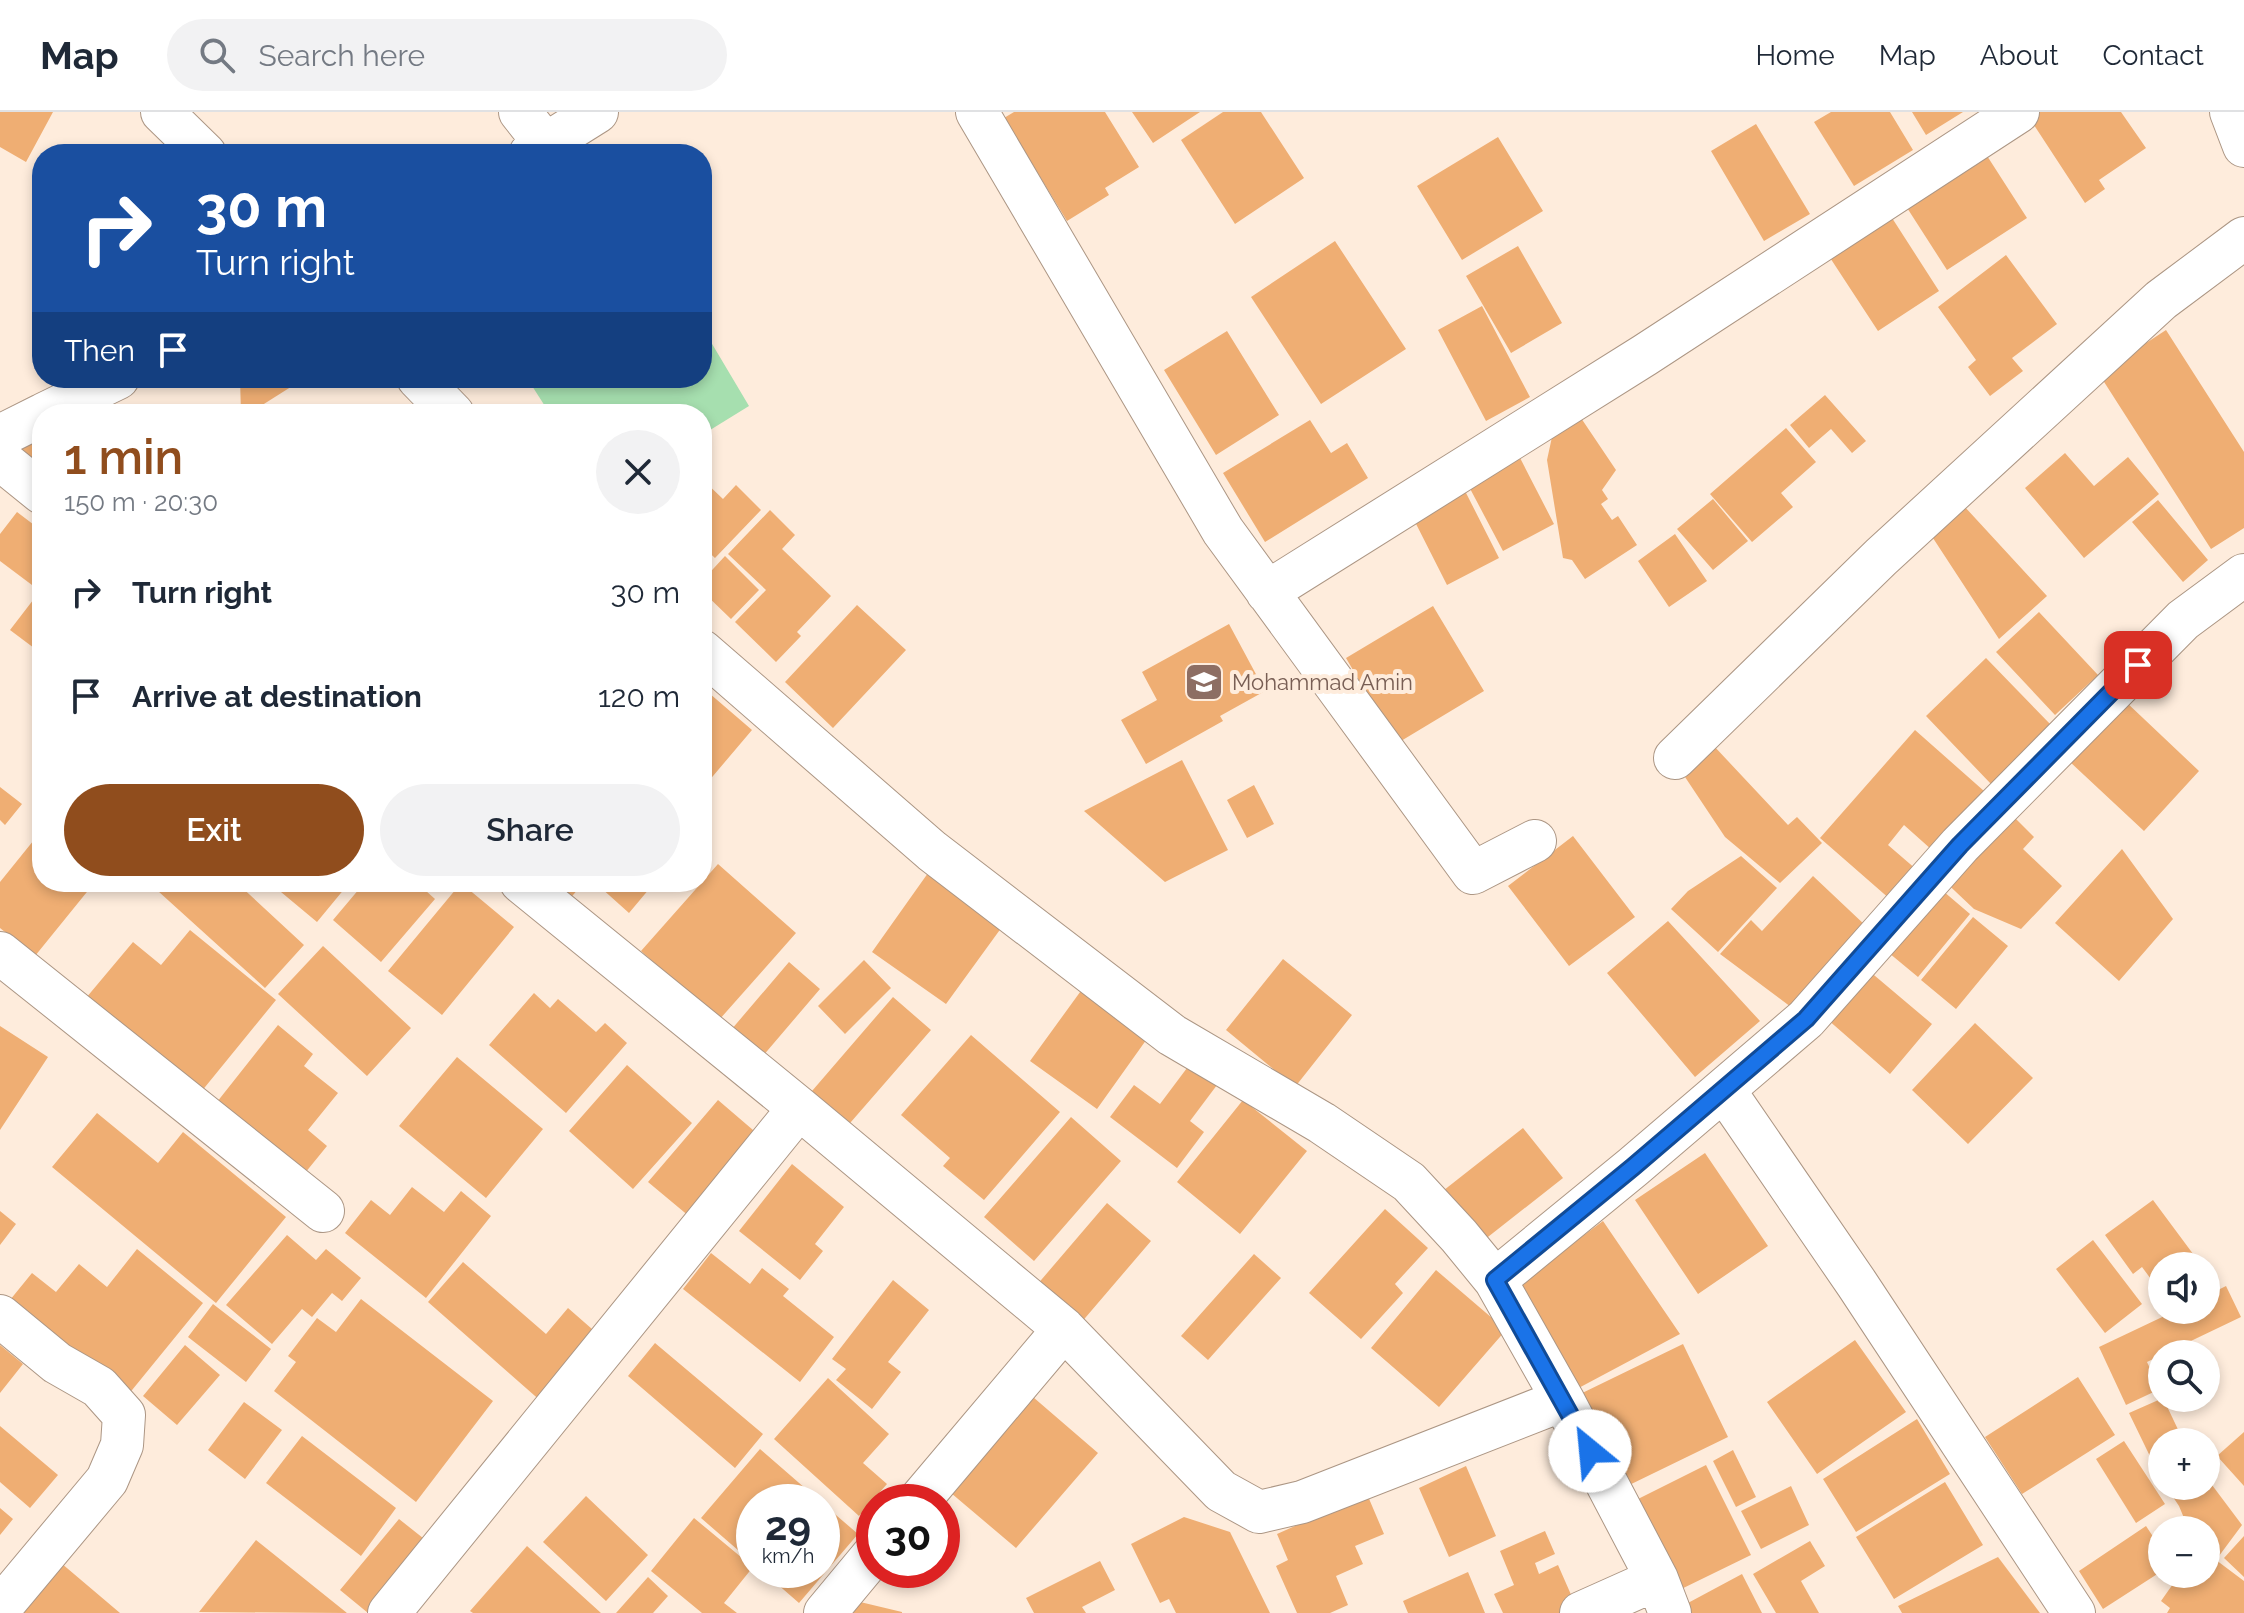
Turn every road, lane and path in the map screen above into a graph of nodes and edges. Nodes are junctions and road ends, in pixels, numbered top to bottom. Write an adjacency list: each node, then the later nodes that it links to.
1 (162, 112): 7 (street)
2 (520, 112): 8 (street)
3 (597, 112): 9 (street)
4 (977, 112): 21 (street)
5 (2018, 112): 21 (street)
6 (2231, 112): 10 (street)
7 (195, 144)
8 (536, 144)
9 (546, 144)
10 (2244, 146)
11 (2244, 238): 23 (street)
12 (98, 388): 14 (street)
13 (428, 388): 15 (street)
14 (65, 404)
15 (443, 404)
16 (32, 420): 17 (street)
17 (0, 436)
18 (0, 459): 19 (street)
19 (32, 485)
20 (2244, 575): 27 (street)
21 (1267, 592): 24 (street)
22 (712, 660): 30 (street)
23 (1675, 758)
24 (1535, 841)
25 (533, 892): 28 (street)
26 (0, 953): 29 (street)
27 (1724, 1090): 30 (street); 41 (street)
28 (799, 1108): 32 (street); 38 (street)
29 (323, 1211)
30 (1495, 1280): 33 (street)
31 (0, 1316): 37 (street)
32 (1064, 1329): 33 (street); 34 (street)
33 (1563, 1400): 36 (street)
34 (933, 1484)
35 (856, 1576): 39 (street)
36 (1664, 1596): 40 (street)
37 (0, 1608)
38 (389, 1613)
39 (825, 1613)
40 (1581, 1613)
41 (2074, 1613)

